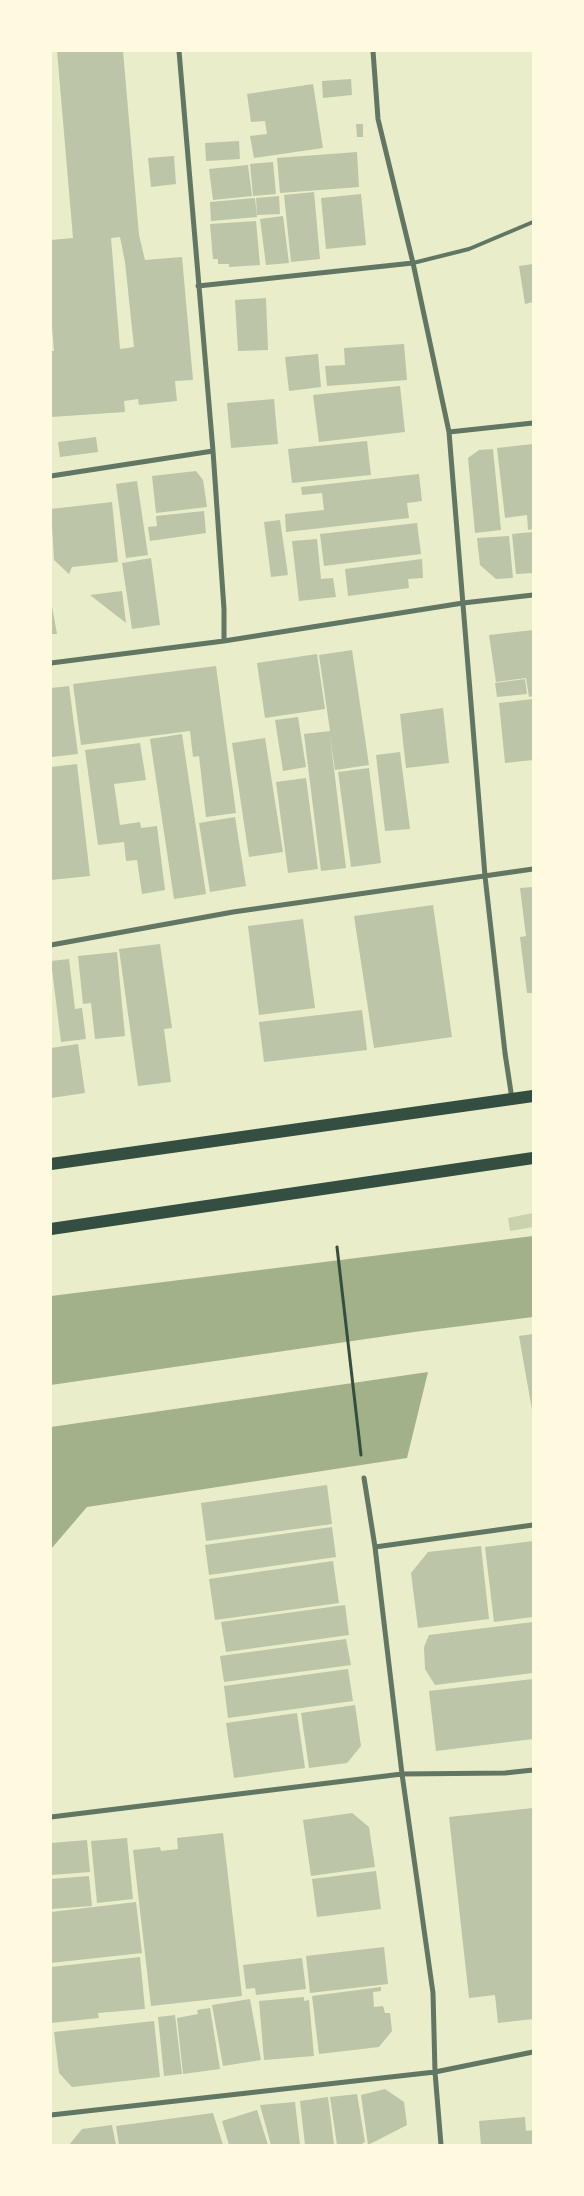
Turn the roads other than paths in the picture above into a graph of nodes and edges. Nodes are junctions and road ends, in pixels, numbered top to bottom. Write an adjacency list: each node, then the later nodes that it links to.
1 (179, 51): 5 (street)
2 (373, 51): 4 (street)
3 (533, 222): 4 (lane)
4 (413, 263): 5 (street); 7 (street)
5 (198, 286): 8 (street)
6 (533, 423): 7 (street)
7 (449, 432): 11 (street)
8 (213, 451): 9 (street); 12 (street)
9 (51, 476)
10 (533, 595): 11 (street)
11 (463, 603): 12 (street); 15 (street)
12 (224, 642): 13 (street)
13 (51, 663)
14 (533, 869): 15 (street)
15 (485, 876): 16 (street); 18 (street)
16 (51, 945)
17 (533, 1096): 18 (main road)
18 (512, 1099): 20 (main road)
19 (533, 1158): 21 (main road)
20 (51, 1164)
21 (51, 1229)
22 (364, 1478): 24 (street)
23 (533, 1524): 24 (street)
24 (375, 1547): 26 (street)
25 (533, 1770): 26 (street)
26 (402, 1774): 27 (street); 29 (street)
27 (51, 1817)
28 (533, 2052): 29 (street)
29 (435, 2072): 30 (street); 31 (street)
30 (51, 2115)
31 (441, 2145)

